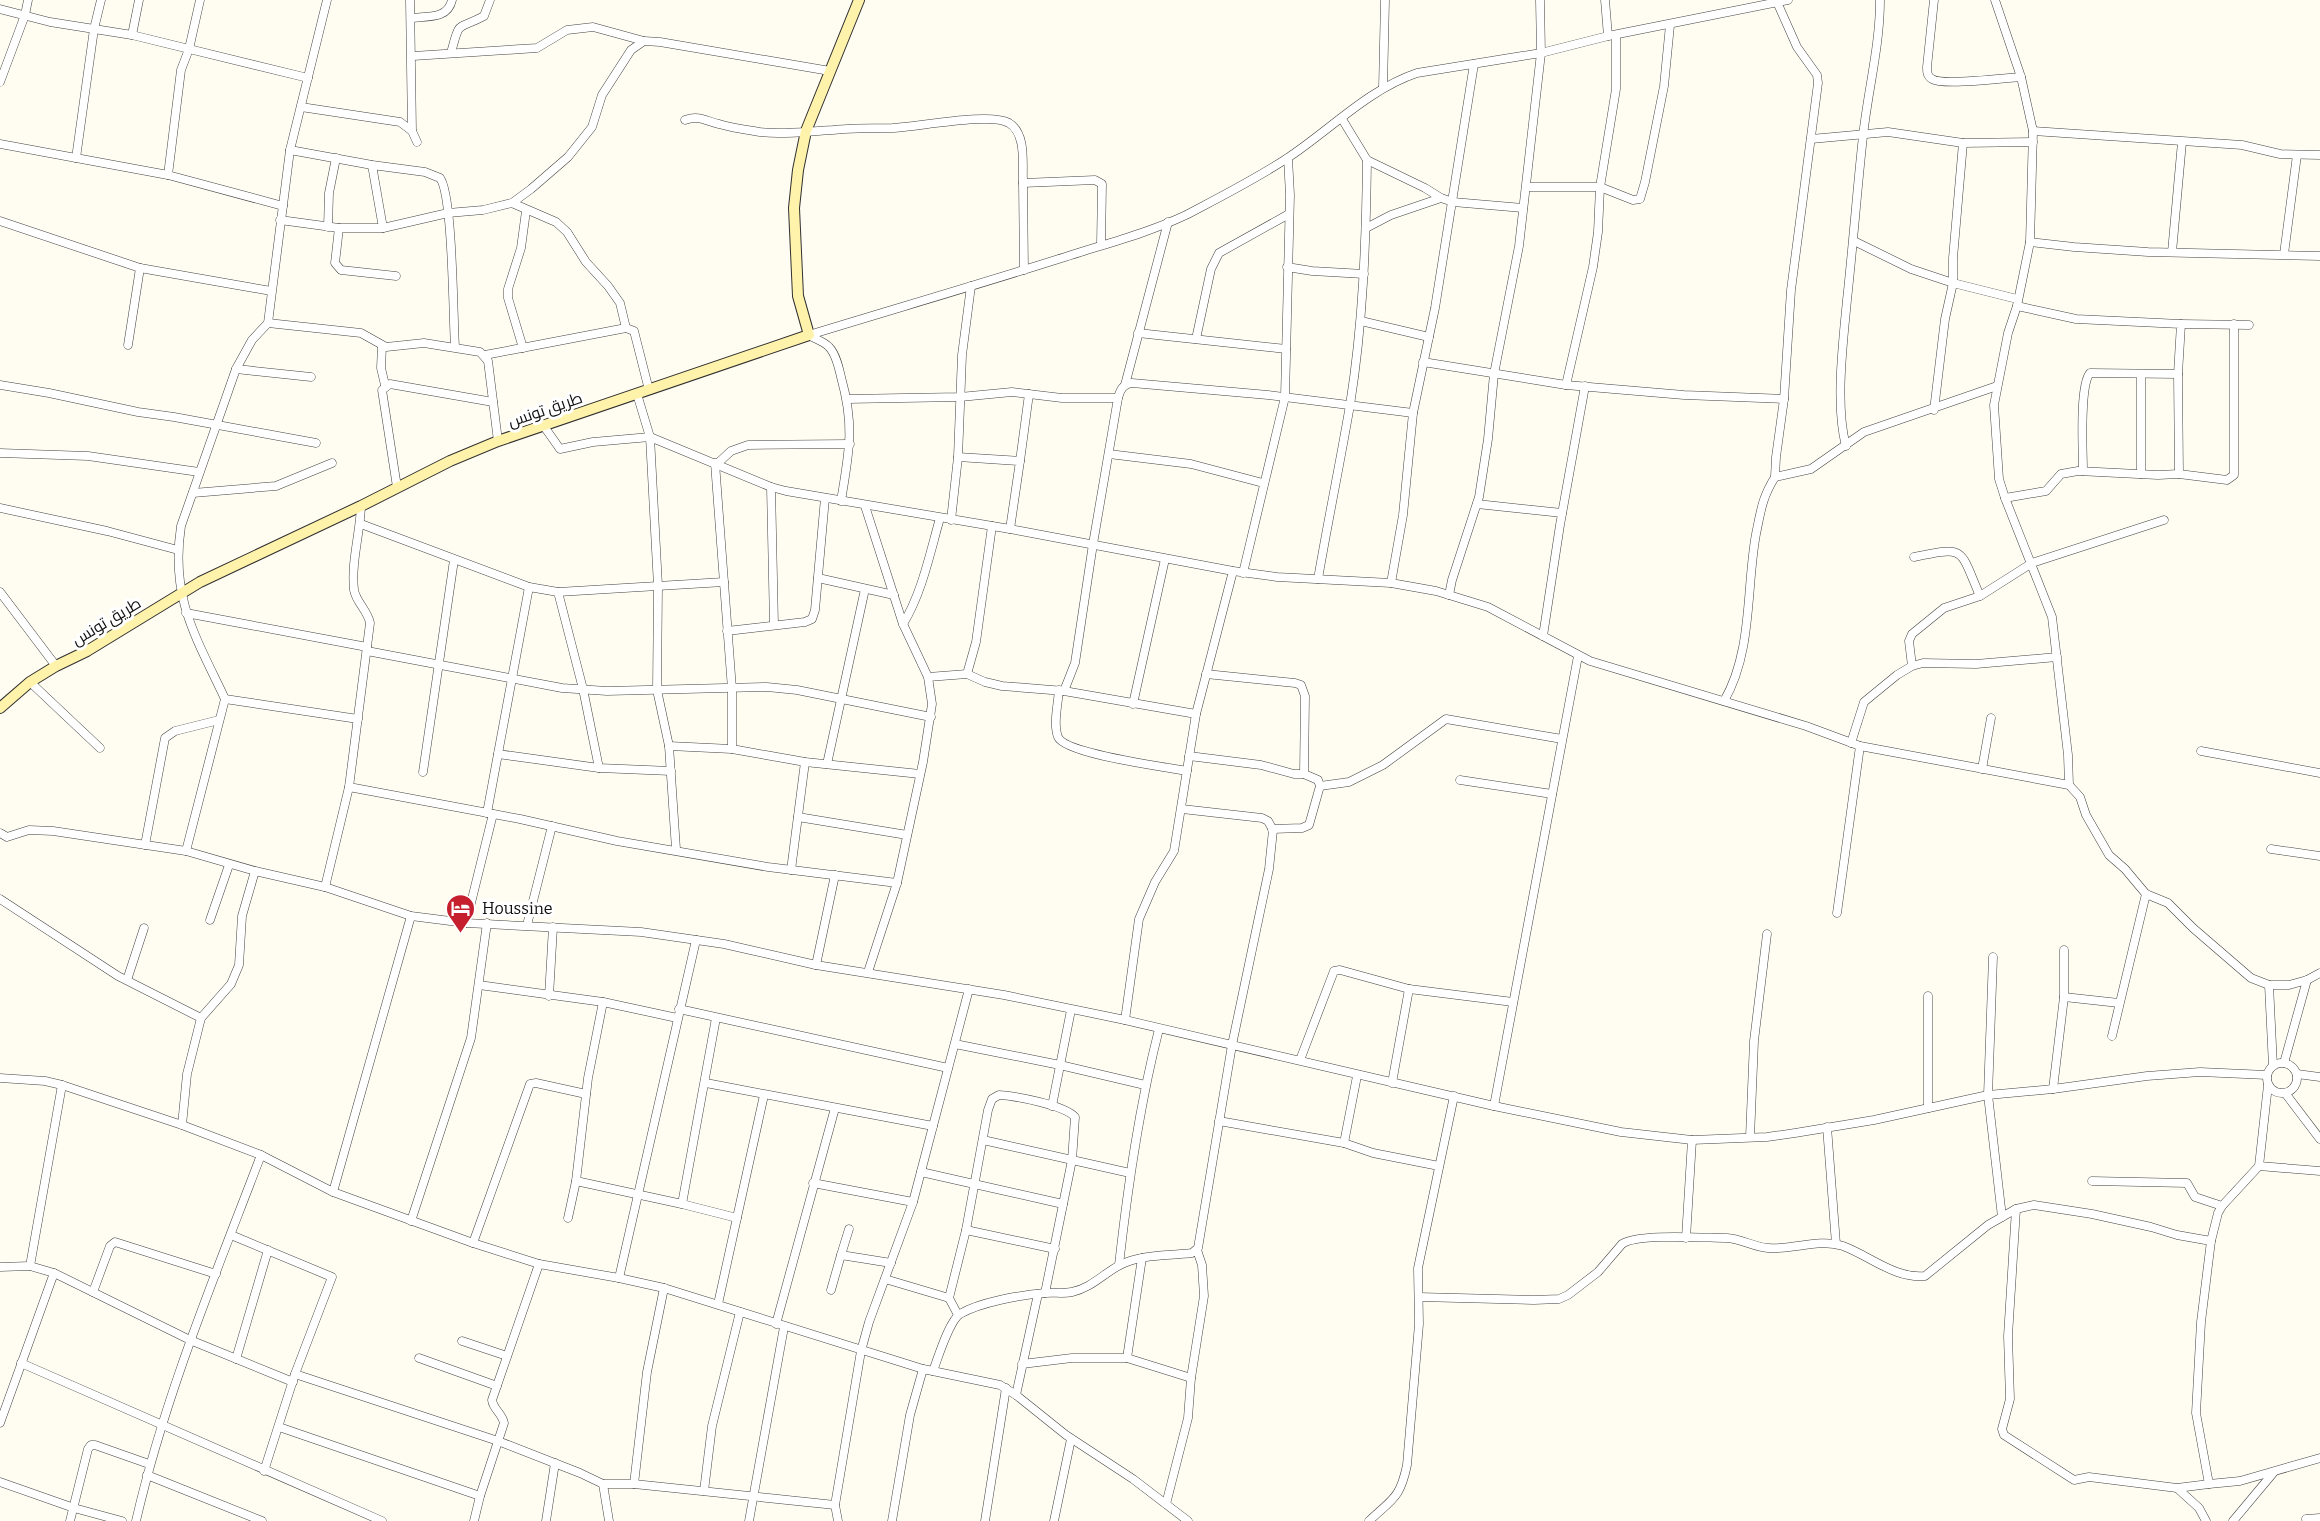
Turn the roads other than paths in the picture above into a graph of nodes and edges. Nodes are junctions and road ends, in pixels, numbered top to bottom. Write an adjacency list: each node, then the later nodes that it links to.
1 (28, 0): 19 (street)
2 (101, 0): 22 (street)
3 (139, 0): 23 (street)
4 (200, 0): 26 (street)
5 (327, 0): 33 (street)
6 (410, 0): 20 (street)
7 (452, 0): 20 (street)
8 (490, 0): 27 (street)
9 (859, 0): 31 (main road)
10 (1385, 0): 35 (street)
11 (1539, 0): 28 (street)
12 (1605, 0): 24 (street)
13 (1788, 0): 17 (street)
14 (1880, 0): 42 (street)
15 (1934, 0): 32 (street)
16 (1995, 0): 32 (street)
17 (1777, 2): 21 (street); 43 (street)
18 (0, 9): 19 (street)
19 (25, 15): 22 (street); 34 (street)
20 (411, 18): 29 (street)
21 (1670, 25): 24 (street); 60 (street)
22 (94, 29): 23 (street); 52 (street)
23 (132, 35): 26 (street)
24 (1612, 36): 28 (street); 60 (street)
25 (644, 41): 27 (street); 31 (street); 63 (street)
26 (189, 49): 33 (street); 57 (street)
27 (451, 53): 29 (street)
28 (1540, 53): 30 (street); 59 (street)
29 (413, 56): 39 (street)
30 (1474, 64): 35 (street); 62 (street)
31 (830, 71): 40 (main road)
32 (2021, 77): 41 (street)
33 (308, 78): 36 (street)
34 (0, 82)
35 (1383, 88): 37 (street)
36 (301, 107): 39 (street); 49 (street)
37 (1342, 118): 54 (street); 55 (street)
38 (685, 120): 40 (street)
39 (412, 131): 44 (street)
40 (806, 131): 58 (street); 98 (main road)
41 (2033, 131): 45 (street); 46 (street)
42 (1863, 135): 43 (street); 47 (street); 76 (street)
43 (1811, 139): 126 (street)
44 (417, 142)
45 (2033, 142): 47 (street); 77 (street)
46 (2182, 142): 50 (street); 79 (street)
47 (1963, 143): 87 (street)
48 (0, 144): 52 (street)
49 (290, 150): 53 (street); 64 (street)
50 (2297, 155): 51 (street); 80 (street)
51 (2320, 155)
52 (76, 158): 57 (street)
53 (336, 158): 56 (street); 72 (street)
54 (1288, 158): 68 (street); 71 (street)
55 (1367, 160): 61 (street); 75 (street)
56 (372, 165): 67 (street); 74 (street)
57 (168, 175): 64 (street)
58 (1023, 183): 78 (street); 84 (street)
59 (1527, 187): 60 (street); 65 (street)
60 (1600, 188): 116 (street)
61 (1441, 198): 62 (street); 75 (street)
62 (1453, 202): 65 (street); 99 (street)
63 (512, 203): 66 (street); 67 (street)
64 (283, 206): 69 (street)
65 (1523, 208): 110 (street)
66 (526, 211): 96 (street); 104 (street)
67 (448, 213): 74 (street); 103 (street)
68 (1289, 214): 82 (street); 100 (street)
69 (280, 220): 72 (street); 89 (street)
70 (0, 221): 83 (street)
71 (1168, 222): 78 (street); 97 (street)
72 (328, 227): 73 (street)
73 (339, 228): 74 (street); 86 (street)
74 (383, 228)
75 (1366, 228): 85 (street)
76 (1854, 241): 87 (street); 137 (street)
77 (2030, 242): 79 (street); 90 (street)
78 (1101, 245): 84 (street)
79 (2172, 252): 80 (street)
80 (2284, 254): 81 (street)
81 (2320, 256)
82 (1287, 267): 85 (street); 105 (street)
83 (140, 268): 89 (street); 101 (street)
84 (1024, 270): 88 (street)
85 (1364, 274): 91 (street)
86 (396, 276)
87 (1953, 283): 90 (street); 129 (street)
88 (971, 286): 98 (street); 122 (street)
89 (271, 291): 92 (street)
90 (2017, 303): 93 (street); 118 (street)
91 (1360, 321): 99 (street); 128 (street)
92 (268, 323): 102 (street); 108 (street)
93 (2181, 324): 94 (street); 109 (street)
94 (2234, 324): 95 (street); 147 (street)
95 (2248, 325)
96 (626, 328): 104 (street); 119 (street)
97 (1138, 333): 100 (street); 114 (street)
98 (809, 335): 119 (main road, طريق تونس); 125 (street)
99 (1429, 337): 107 (street)
100 (1196, 339): 105 (street)
101 (128, 345)
102 (382, 346): 103 (street); 115 (street)
103 (455, 347): 106 (street)
104 (523, 348): 106 (street)
105 (1286, 349): 123 (street)
106 (484, 355): 127 (street)
107 (1423, 362): 110 (street); 130 (street)
108 (236, 369): 112 (street); 131 (street)
109 (2178, 374): 111 (street); 147 (street)
110 (1494, 375): 116 (street); 156 (street)
111 (2141, 375): 144 (street); 146 (street)
112 (311, 377)
113 (0, 385): 131 (street)
114 (1125, 385): 123 (street); 124 (street)
115 (385, 386): 127 (street); 150 (street)
116 (1566, 386): 117 (street)
117 (1585, 386): 126 (street); 160 (street)
118 (1997, 386): 129 (street); 154 (street)
119 (650, 390): 121 (main road, طريق تونس)
120 (1029, 393): 122 (street); 124 (street); 141 (street)
121 (637, 394): 132 (main road, طريق تونس); 133 (street)
122 (960, 397): 125 (street); 140 (street)
123 (1285, 397): 128 (street); 149 (street)
124 (1118, 398): 139 (street)
125 (847, 399): 136 (street)
126 (1784, 399): 148 (street)
127 (493, 402): 134 (street)
128 (1350, 405): 130 (street); 176 (street)
129 (1934, 410): 137 (street)
130 (1413, 413): 178 (street)
131 (218, 425): 135 (street); 145 (street)
132 (543, 425): 133 (street); 134 (main road, طريق تونس)
133 (650, 437): 143 (street); 179 (street)
134 (498, 441): 150 (main road, طريق تونس)
135 (316, 443)
136 (850, 444): 143 (street); 155 (street)
137 (1846, 446): 148 (street)
138 (0, 453): 145 (street)
139 (1109, 454): 149 (street); 167 (street)
140 (958, 457): 141 (street); 162 (street)
141 (1020, 461): 166 (street)
142 (332, 464): 152 (street)
143 (716, 464): 151 (street); 177 (street)
144 (2083, 471): 146 (street); 154 (street)
145 (199, 472): 152 (street)
146 (2141, 474): 147 (street)
147 (2179, 474)
148 (1775, 477): 210 (street)
149 (1263, 483): 174 (street)
150 (397, 487): 157 (main road, طريق تونس)
151 (771, 487): 153 (street); 190 (street)
152 (193, 494): 168 (street)
153 (825, 498): 155 (street); 175 (street)
154 (2005, 498): 172 (street)
155 (841, 501): 158 (street)
156 (1477, 504): 160 (street); 185 (street)
157 (361, 506): 164 (street); 184 (main road, طريق تونس)
158 (865, 506): 161 (street); 186 (street)
159 (0, 508): 168 (street)
160 (1562, 513): 192 (street)
161 (940, 518): 162 (street); 189 (street)
162 (951, 520): 165 (street)
163 (2164, 520): 172 (street)
164 (361, 524): 171 (street); 193 (street)
165 (992, 526): 166 (street); 199 (street)
166 (1010, 529): 167 (street)
167 (1093, 544): 170 (street); 207 (street)
168 (178, 550): 184 (street)
169 (1914, 557): 187 (street)
170 (1165, 559): 173 (street); 211 (street)
171 (454, 560): 180 (street); 196 (street)
172 (2032, 563): 187 (street); 195 (street)
173 (1233, 571): 174 (street); 200 (street)
174 (1243, 573): 176 (street)
175 (818, 578): 181 (street); 190 (street)
176 (1318, 579): 178 (street)
177 (724, 582): 179 (street); 191 (street)
178 (1391, 583): 185 (street)
179 (658, 586): 183 (street); 206 (street)
180 (529, 587): 183 (street); 202 (street)
181 (865, 589): 186 (street); 209 (street)
182 (0, 592): 197 (street)
183 (558, 592): 204 (street)
184 (180, 593): 188 (street); 197 (main road, طريق تونس)
185 (1449, 595): 192 (street)
186 (894, 596): 189 (street)
187 (1980, 596): 198 (street)
188 (186, 613): 193 (street); 208 (street)
189 (903, 624): 201 (street)
190 (774, 625): 191 (street)
191 (728, 631): 205 (street)
192 (1543, 636): 194 (street)
193 (367, 649): 196 (street); 216 (street)
194 (1578, 656): 210 (street); 218 (street)
195 (2057, 657): 198 (street); 238 (street)
196 (438, 663): 202 (street); 233 (street)
197 (56, 666): 203 (main road, طريق تونس)
198 (1912, 666): 219 (street)
199 (968, 674): 201 (street); 207 (street)
200 (1206, 674): 213 (street); 236 (street)
201 (928, 677): 214 (street)
202 (512, 678): 204 (street); 225 (street)
203 (30, 682): 212 (main road, طريق تونس); 222 (street)
204 (583, 689): 206 (street); 229 (street)
205 (732, 689): 206 (street); 209 (street); 223 (street)
206 (657, 690): 220 (street)
207 (1062, 691): 211 (street); 232 (street)
208 (225, 699): 216 (street); 217 (street)
209 (841, 699): 214 (street); 228 (street)
210 (1724, 701): 219 (street)
211 (1133, 704): 213 (street)
212 (0, 708)
213 (1196, 714): 226 (street)
214 (931, 717): 235 (street)
215 (1991, 718): 230 (street)
216 (358, 719): 240 (street)
217 (219, 720): 249 (street); 252 (street)
218 (1562, 739): 239 (street); 241 (street)
219 (1851, 742): 221 (street)
220 (669, 746): 223 (street); 231 (street)
221 (1860, 746): 230 (street); 262 (street)
222 (100, 748)
223 (732, 749): 227 (street)
224 (2201, 751): 234 (street)
225 (498, 754): 229 (street); 243 (street)
226 (1189, 756): 232 (street); 236 (street)
227 (806, 762): 228 (street); 244 (street)
228 (827, 764): 235 (street)
229 (599, 768): 231 (street)
230 (1982, 770): 238 (street)
231 (671, 771): 250 (street)
232 (1187, 771): 242 (street)
233 (423, 772)
234 (2320, 773)
235 (920, 774): 248 (street)
236 (1304, 774): 239 (street)
237 (1460, 780): 241 (street)
238 (2069, 785): 260 (street)
239 (1320, 786): 246 (street)
240 (349, 787): 243 (street); 259 (street)
241 (1552, 794): 287 (street)
242 (1182, 809): 246 (street); 294 (street)
243 (490, 813): 245 (street); 265 (street)
244 (798, 817): 248 (street); 255 (street)
245 (552, 826): 250 (street); 267 (street)
246 (1272, 829): 298 (street)
247 (0, 833): 249 (street)
248 (907, 835): 258 (street)
249 (145, 845): 252 (street)
250 (676, 849): 255 (street)
251 (2271, 849): 253 (street)
252 (186, 851): 254 (street)
253 (2320, 856)
254 (229, 864): 256 (street); 264 (street)
255 (790, 870): 257 (street)
256 (255, 871): 259 (street); 291 (street)
257 (835, 875): 258 (street); 274 (street)
258 (897, 883): 275 (street)
259 (325, 887): 263 (street)
260 (2146, 894): 280 (street); 288 (street)
261 (0, 899): 277 (street)
262 (1837, 913)
263 (411, 916): 265 (street); 344 (street)
264 (210, 920)
265 (466, 923): 266 (street)
266 (487, 923): 267 (street); 279 (street)
267 (527, 925): 268 (street)
268 (553, 927): 271 (street); 283 (street)
269 (144, 928): 277 (street)
270 (1767, 934): 328 (street)
271 (696, 940): 274 (street); 289 (street)
272 (2064, 951): 285 (street)
273 (1993, 957): 318 (street)
274 (816, 964): 275 (street)
275 (868, 972): 281 (street)
276 (2320, 973): 278 (street)
277 (127, 980): 291 (street)
278 (2307, 980): 280 (street); 300 (street)
279 (479, 985): 283 (street); 354 (street)
280 (2270, 985): 302 (street)
281 (969, 989): 290 (street); 297 (street)
282 (1409, 989): 287 (street); 299 (street); 310 (street)
283 (549, 996): 286 (street)
284 (1928, 996): 323 (street)
285 (2064, 997): 288 (street); 314 (street)
286 (603, 1002): 292 (street); 316 (street)
287 (1513, 1002): 321 (street)
288 (2119, 1003): 296 (street)
289 (679, 1009): 292 (street); 293 (street)
290 (1071, 1010): 294 (street); 301 (street)
291 (201, 1018): 325 (street)
292 (677, 1018): 345 (street)
293 (716, 1018): 303 (street); 309 (street)
294 (1125, 1020): 295 (street)
295 (1159, 1029): 298 (street); 312 (street)
296 (2112, 1036)
297 (955, 1044): 301 (street); 303 (street)
298 (1232, 1045): 299 (street); 324 (street)
299 (1300, 1060): 306 (street)
300 (2284, 1063): 302 (street); 304 (street)
301 (1060, 1065): 312 (street); 320 (street)
302 (2273, 1066): 305 (street)
303 (948, 1068): 326 (street)
304 (2297, 1074): 307 (street); 315 (street)
305 (2267, 1075): 313 (street); 314 (street)
306 (1357, 1076): 310 (street); 332 (street)
307 (2320, 1077)
308 (0, 1078): 311 (street)
309 (706, 1083): 317 (street); 347 (street)
310 (1392, 1083): 319 (street)
311 (63, 1085): 325 (street); 370 (street)
312 (1145, 1085): 339 (street)
313 (2268, 1085): 315 (street); 336 (street)
314 (2053, 1089): 318 (street)
315 (2285, 1093): 329 (street)
316 (586, 1094): 340 (street); 360 (street)
317 (764, 1095): 322 (street); 353 (street)
318 (1988, 1095): 323 (street); 351 (street)
319 (1454, 1096): 321 (street); 335 (street)
320 (1052, 1106): 330 (street); 334 (street)
321 (1494, 1106): 331 (street)
322 (835, 1108): 326 (street); 342 (street)
323 (1929, 1108): 327 (street)
324 (1219, 1121): 332 (street); 364 (street)
325 (182, 1125): 333 (street)
326 (933, 1126): 338 (street)
327 (1827, 1127): 328 (street); 361 (street)
328 (1750, 1137): 331 (street)
329 (2320, 1139)
330 (983, 1140): 334 (street); 343 (street)
331 (1692, 1140): 358 (street)
332 (1344, 1143): 335 (street)
333 (261, 1155): 344 (street); 357 (street)
334 (1072, 1160): 339 (street); 348 (street)
335 (1439, 1166): 380 (street)
336 (2259, 1166): 337 (street); 349 (street)
337 (2320, 1171)
338 (921, 1172): 343 (street); 346 (street)
339 (1130, 1173): 369 (street)
340 (576, 1181): 345 (street); 352 (street)
341 (2092, 1181): 349 (street)
342 (813, 1183): 346 (street); 385 (street)
343 (976, 1185): 348 (street); 356 (street)
344 (333, 1192): 354 (street)
345 (639, 1194): 347 (street); 374 (street)
346 (913, 1202): 367 (street)
347 (682, 1204): 353 (street)
348 (1063, 1204): 363 (street)
349 (2222, 1206): 359 (street)
350 (2016, 1209): 351 (street); 359 (street); 418 (street)
351 (2002, 1217): 361 (street)
352 (568, 1218)
353 (737, 1218): 382 (street)
354 (411, 1221): 360 (street)
355 (849, 1229): 365 (street)
356 (966, 1230): 363 (street); 381 (street)
357 (231, 1235): 362 (street); 373 (street)
358 (1686, 1238): 361 (street); 380 (street)
359 (2211, 1241): 417 (street)
360 (473, 1243): 368 (street)
361 (1836, 1244)
362 (268, 1250): 393 (street); 398 (street)
363 (1055, 1250): 379 (street)
364 (1197, 1250): 366 (street); 399 (street)
365 (841, 1255): 367 (street); 377 (street)
366 (1142, 1258): 369 (street); 392 (street)
367 (891, 1263): 375 (street)
368 (539, 1264): 374 (street); 390 (street)
369 (1119, 1265): 379 (street)
370 (30, 1266): 371 (street); 372 (street)
371 (0, 1267)
372 (54, 1273): 378 (street); 394 (street)
373 (216, 1274): 378 (street); 387 (street)
374 (619, 1278): 376 (street)
375 (885, 1279): 381 (street); 389 (street)
376 (664, 1288): 382 (street); 416 (street)
377 (831, 1290)
378 (93, 1292): 387 (street)
379 (1042, 1294): 384 (street); 395 (street)
380 (1419, 1297): 441 (street)
381 (949, 1298): 384 (street)
382 (718, 1304): 383 (street)
383 (740, 1312): 385 (street); 419 (street)
384 (958, 1315): 397 (street)
385 (776, 1324): 386 (street)
386 (784, 1328): 389 (street); 421 (street)
387 (190, 1340): 393 (street); 404 (street)
388 (462, 1341): 390 (street)
389 (861, 1351): 396 (street); 423 (street)
390 (507, 1356): 400 (street)
391 (418, 1358): 400 (street)
392 (1127, 1358): 395 (street); 399 (street)
393 (236, 1359): 398 (street)
394 (21, 1363): 403 (street); 404 (street)
395 (1022, 1364): 402 (street)
396 (922, 1369): 397 (street); 437 (street)
397 (933, 1371): 401 (street)
398 (294, 1378): 405 (street); 407 (street)
399 (1191, 1378): 422 (street)
400 (497, 1386): 407 (street)
401 (1006, 1388): 402 (street); 438 (street)
402 (1016, 1395): 406 (street)
403 (0, 1423)
404 (162, 1424): 410 (street); 411 (street)
405 (279, 1427): 411 (street); 420 (street)
406 (1071, 1438): 422 (street); 439 (street)
407 (498, 1441): 409 (street); 420 (street)
408 (2320, 1458): 412 (street)
409 (555, 1463): 415 (street); 433 (street)
410 (149, 1464): 413 (street); 424 (street)
411 (264, 1471): 431 (street)
412 (2275, 1471): 417 (street); 443 (street)
413 (147, 1475): 429 (street); 430 (street)
414 (0, 1482): 424 (street)
415 (603, 1484): 416 (street); 434 (street)
416 (634, 1484): 419 (street)
417 (2209, 1484): 418 (street)
418 (2177, 1488): 442 (street)
419 (704, 1491): 421 (street)
420 (480, 1496): 432 (street)
421 (752, 1496): 423 (street); 435 (street)
422 (1166, 1504): 440 (street)
423 (835, 1505): 436 (street)
424 (74, 1508): 427 (street); 428 (street)
425 (2320, 1518): 426 (street)
426 (2306, 1519)
427 (70, 1521)
428 (122, 1521)
429 (136, 1521)
430 (262, 1521)
431 (382, 1521)
432 (474, 1521)
433 (546, 1521)
434 (609, 1521)
435 (749, 1521)
436 (838, 1521)
437 (892, 1521)
438 (985, 1521)
439 (1054, 1521)
440 (1188, 1521)
441 (1369, 1521)
442 (2206, 1521)
443 (2233, 1521)

